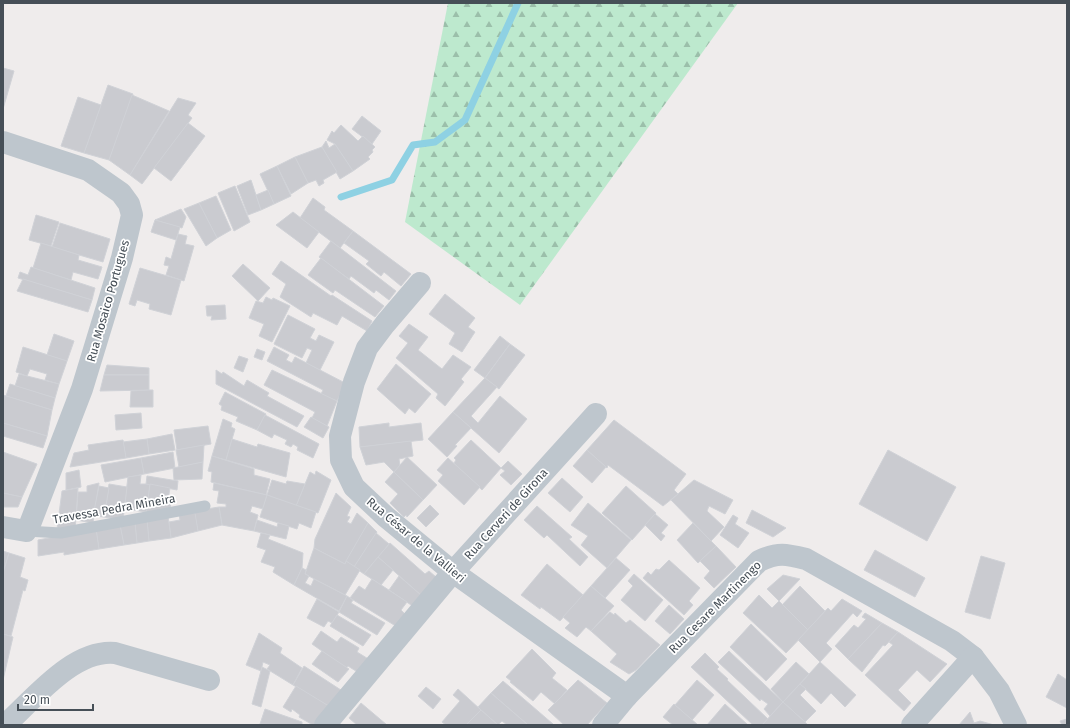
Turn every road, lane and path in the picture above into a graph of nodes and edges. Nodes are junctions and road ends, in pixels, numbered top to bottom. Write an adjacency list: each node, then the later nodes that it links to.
1 (3, 142): 6 (street, Rua Mosaico Portugues)
2 (420, 283): 7 (street, Rua César de la Vallieri)
3 (596, 414): 7 (street, Rua Cerveri de Girona)
4 (205, 506): 6 (lane, Travessa Pedra Mineira)
5 (3, 527): 6 (street)
6 (26, 531)
7 (453, 572): 10 (street, Rua César de la Vallieri); 12 (street, Rua Cerveri de Girona)
8 (974, 657): 10 (street, Rua Cesare Martinengo); 14 (street); 15 (street, Rua Cesare Martinengo)
9 (209, 680): 11 (street)
10 (627, 696): 13 (street, Rua Cesare Martinengo)
11 (5, 725)
12 (325, 725)
13 (603, 725)
14 (912, 725)
15 (1016, 725)

